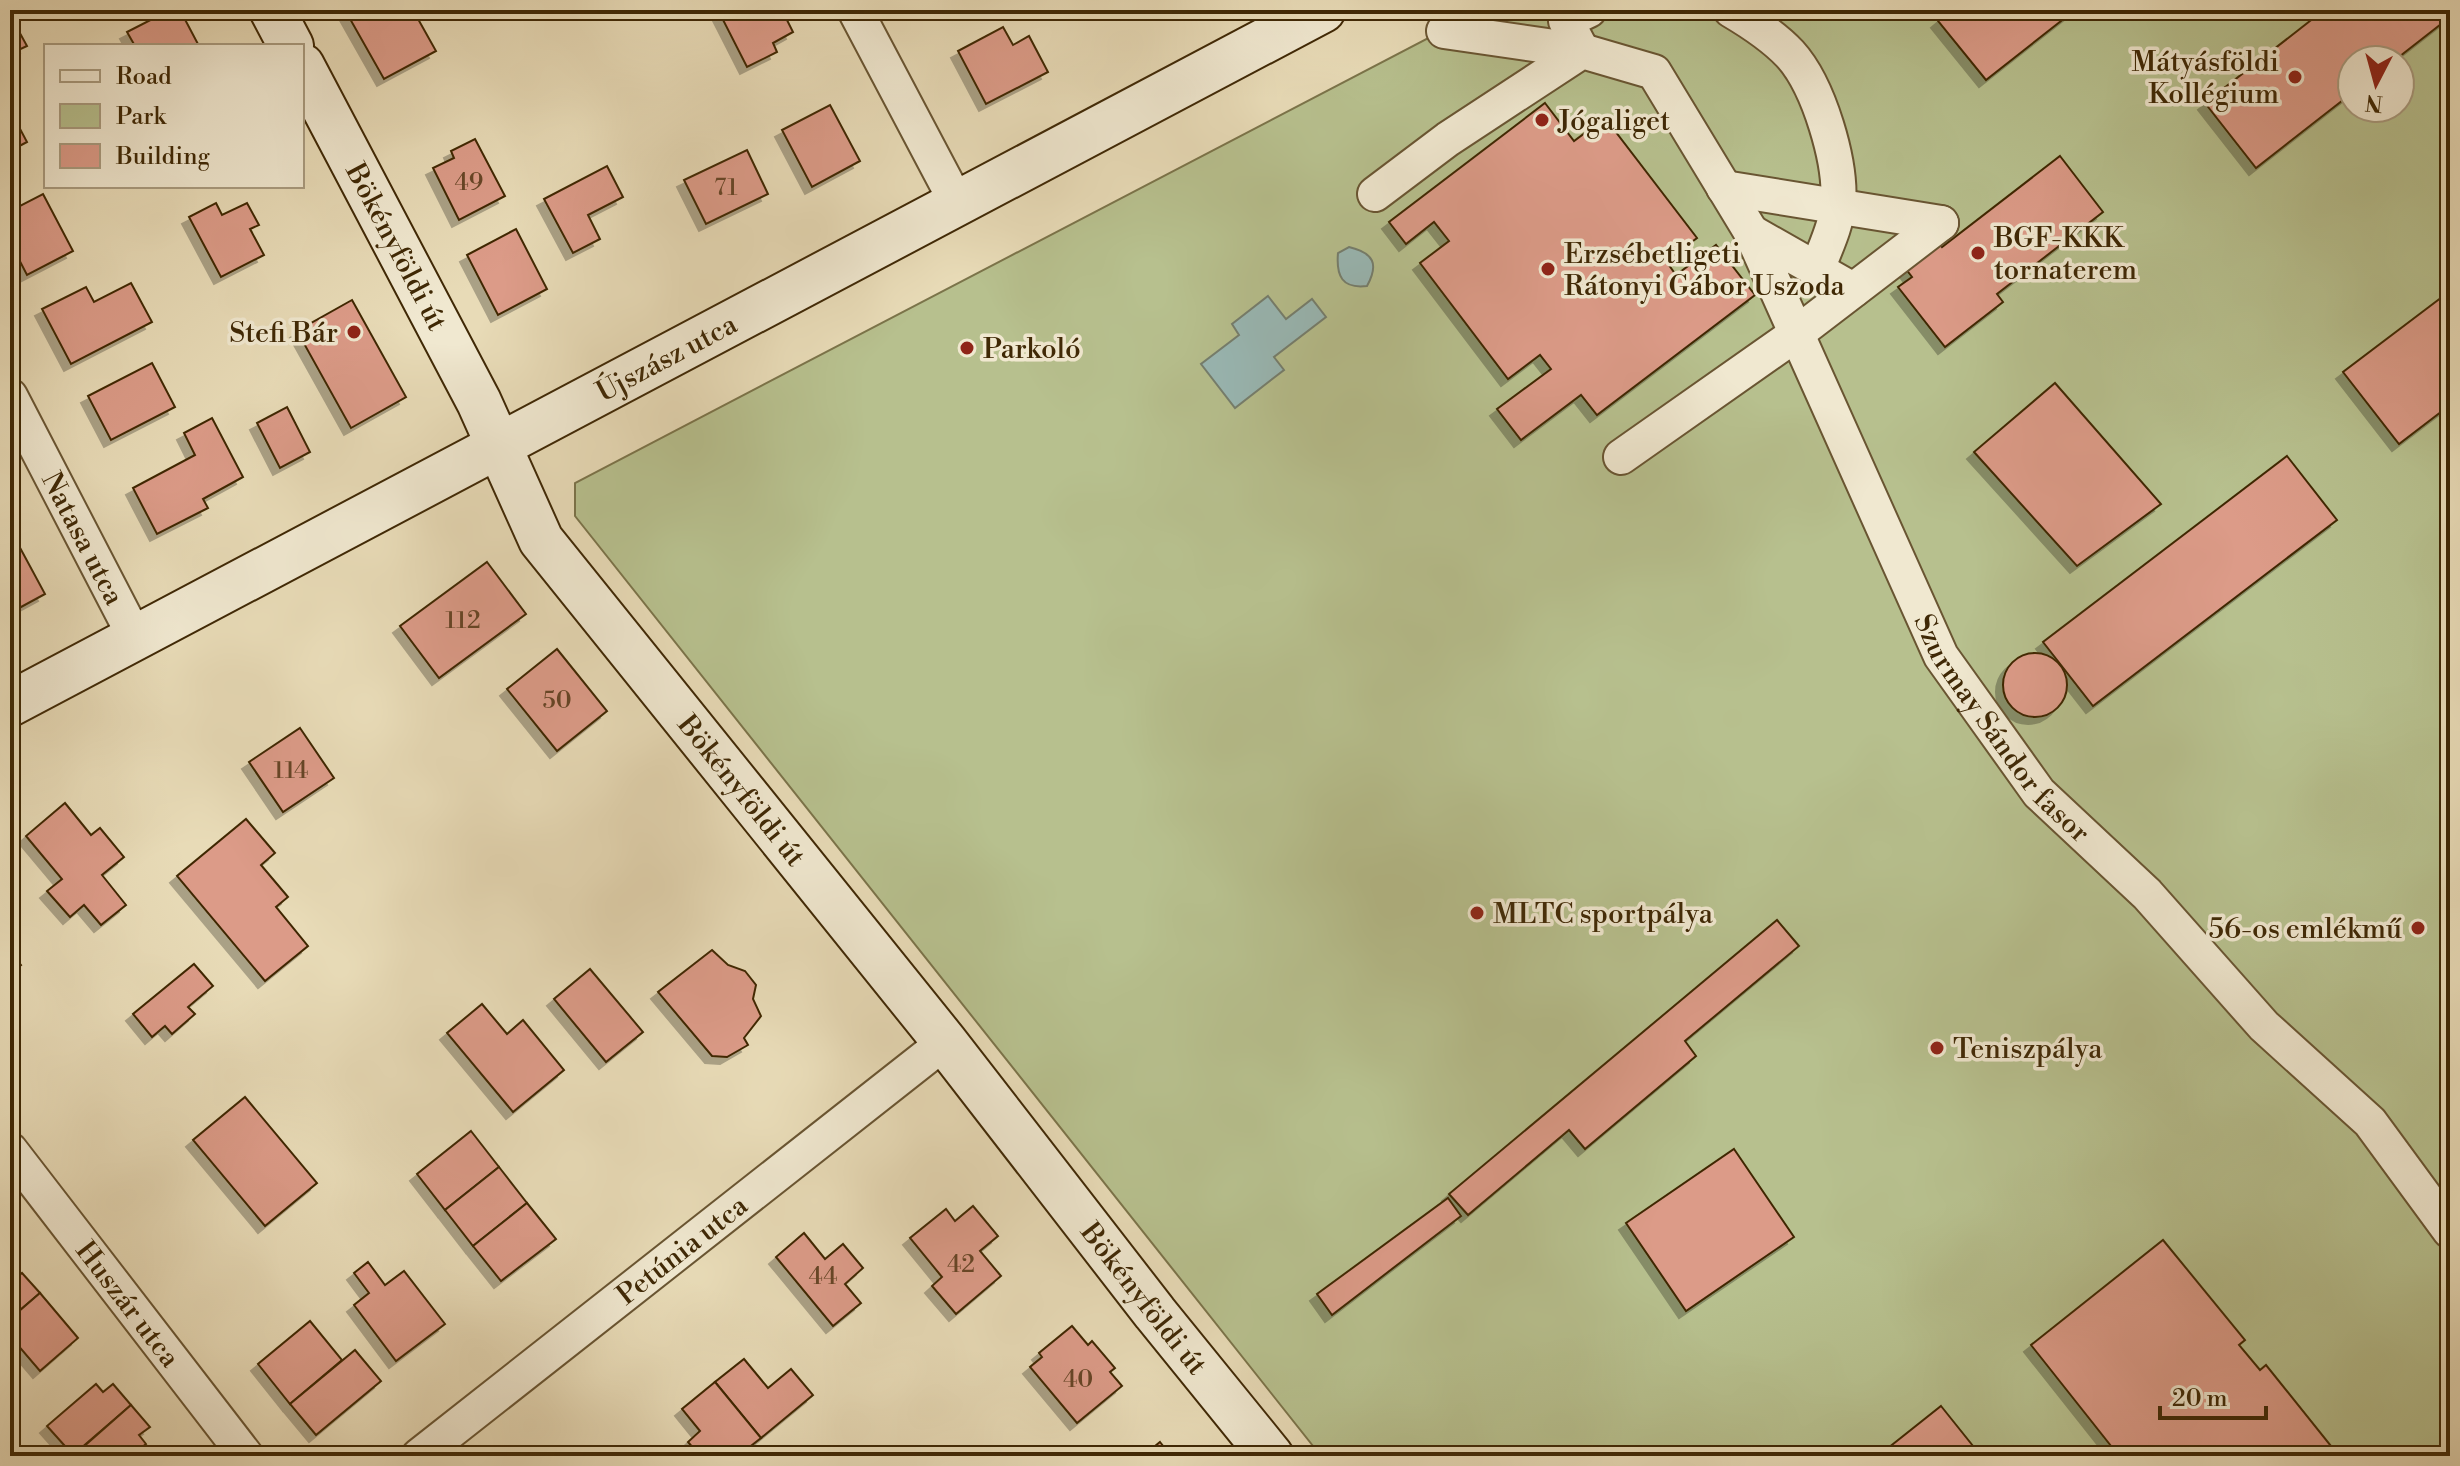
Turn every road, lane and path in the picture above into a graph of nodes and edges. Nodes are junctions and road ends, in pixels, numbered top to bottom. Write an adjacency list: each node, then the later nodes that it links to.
1 (272, 10): 7 (street)
2 (855, 10): 11 (street)
3 (1323, 10): 11 (street, Újszász utca)
4 (1731, 10): 12 (street)
5 (1574, 23): 6 (street, Szurmay Sándor fasor); 9 (street, Szurmay Sándor fasor); 10 (street)
6 (1444, 31)
7 (290, 44)
8 (304, 70): 18 (street, Bökényföldi út)
9 (1724, 188): 12 (street); 13 (street, Szurmay Sándor fasor)
10 (1375, 194)
11 (957, 203): 18 (street, Újszász utca)
12 (1838, 205): 14 (street); 15 (street)
13 (1751, 232): 14 (street); 16 (street, Szurmay Sándor fasor)
14 (1817, 270): 15 (street)
15 (1853, 290): 16 (street)
16 (1796, 334): 19 (street); 24 (street, Szurmay Sándor fasor)
17 (10, 396): 20 (street, Natasa utca)
18 (499, 447): 20 (street, Újszász utca); 22 (street, Bökényföldi út)
19 (1621, 457)
20 (136, 639): 21 (street, Újszász utca)
21 (10, 704)
22 (945, 1042): 26 (street, Petúnia utca); 27 (street, Bökényföldi út)
23 (10, 1150): 25 (street, Huszár utca)
24 (2450, 1231)
25 (246, 1456)
26 (419, 1456)
27 (1271, 1456)

